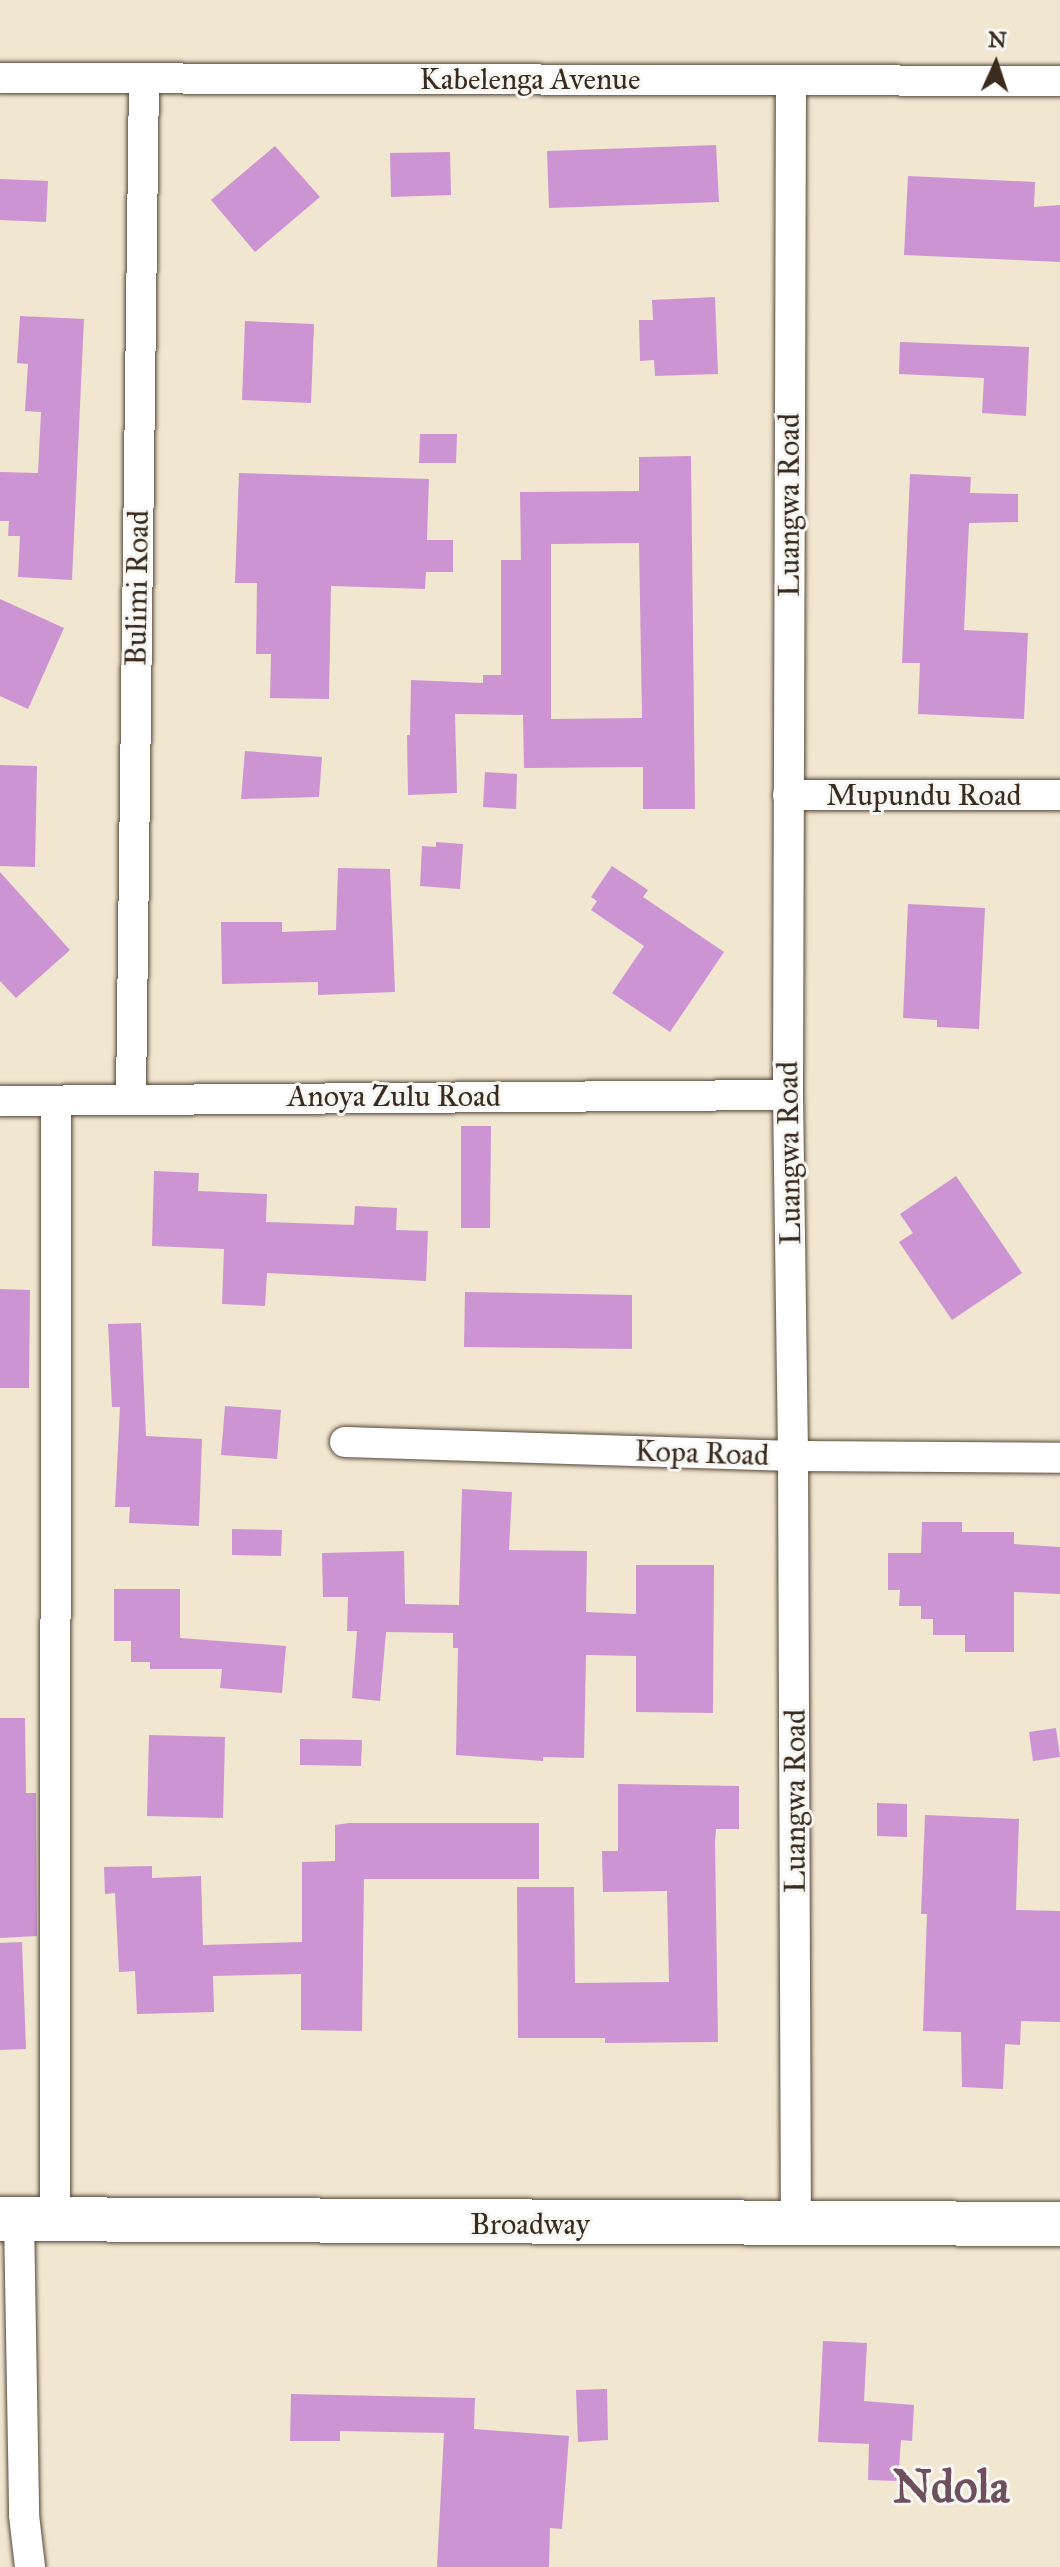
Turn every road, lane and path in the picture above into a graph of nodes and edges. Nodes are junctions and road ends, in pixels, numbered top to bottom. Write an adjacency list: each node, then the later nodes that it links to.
1 (0, 78): 2 (street, Kabelenga Avenue)
2 (144, 78): 3 (street, Kabelenga Avenue); 8 (street, Bulimi Road)
3 (791, 80): 4 (street, Kabelenga Avenue); 5 (street, Luangwa Road)
4 (1060, 81)
5 (788, 795): 6 (street, Mupundu Road); 7 (street, Luangwa Road)
6 (1060, 795)
7 (788, 1095): 8 (street, Anoya Zulu Road); 12 (street, Luangwa Road)
8 (131, 1098): 10 (street, Anoya Zulu Road)
9 (0, 1101): 10 (street, Anoya Zulu Road)
10 (56, 1102): 14 (street)
11 (345, 1442): 12 (street, Kopa Road)
12 (793, 1456): 13 (street, Kopa Road); 16 (street, Luangwa Road)
13 (1060, 1458)
14 (25, 2219): 16 (main road, Broadway); 17 (street)
15 (1060, 2224): 16 (main road, Broadway)
16 (796, 2225)
17 (12, 2515): 18 (street)
18 (30, 2567)

